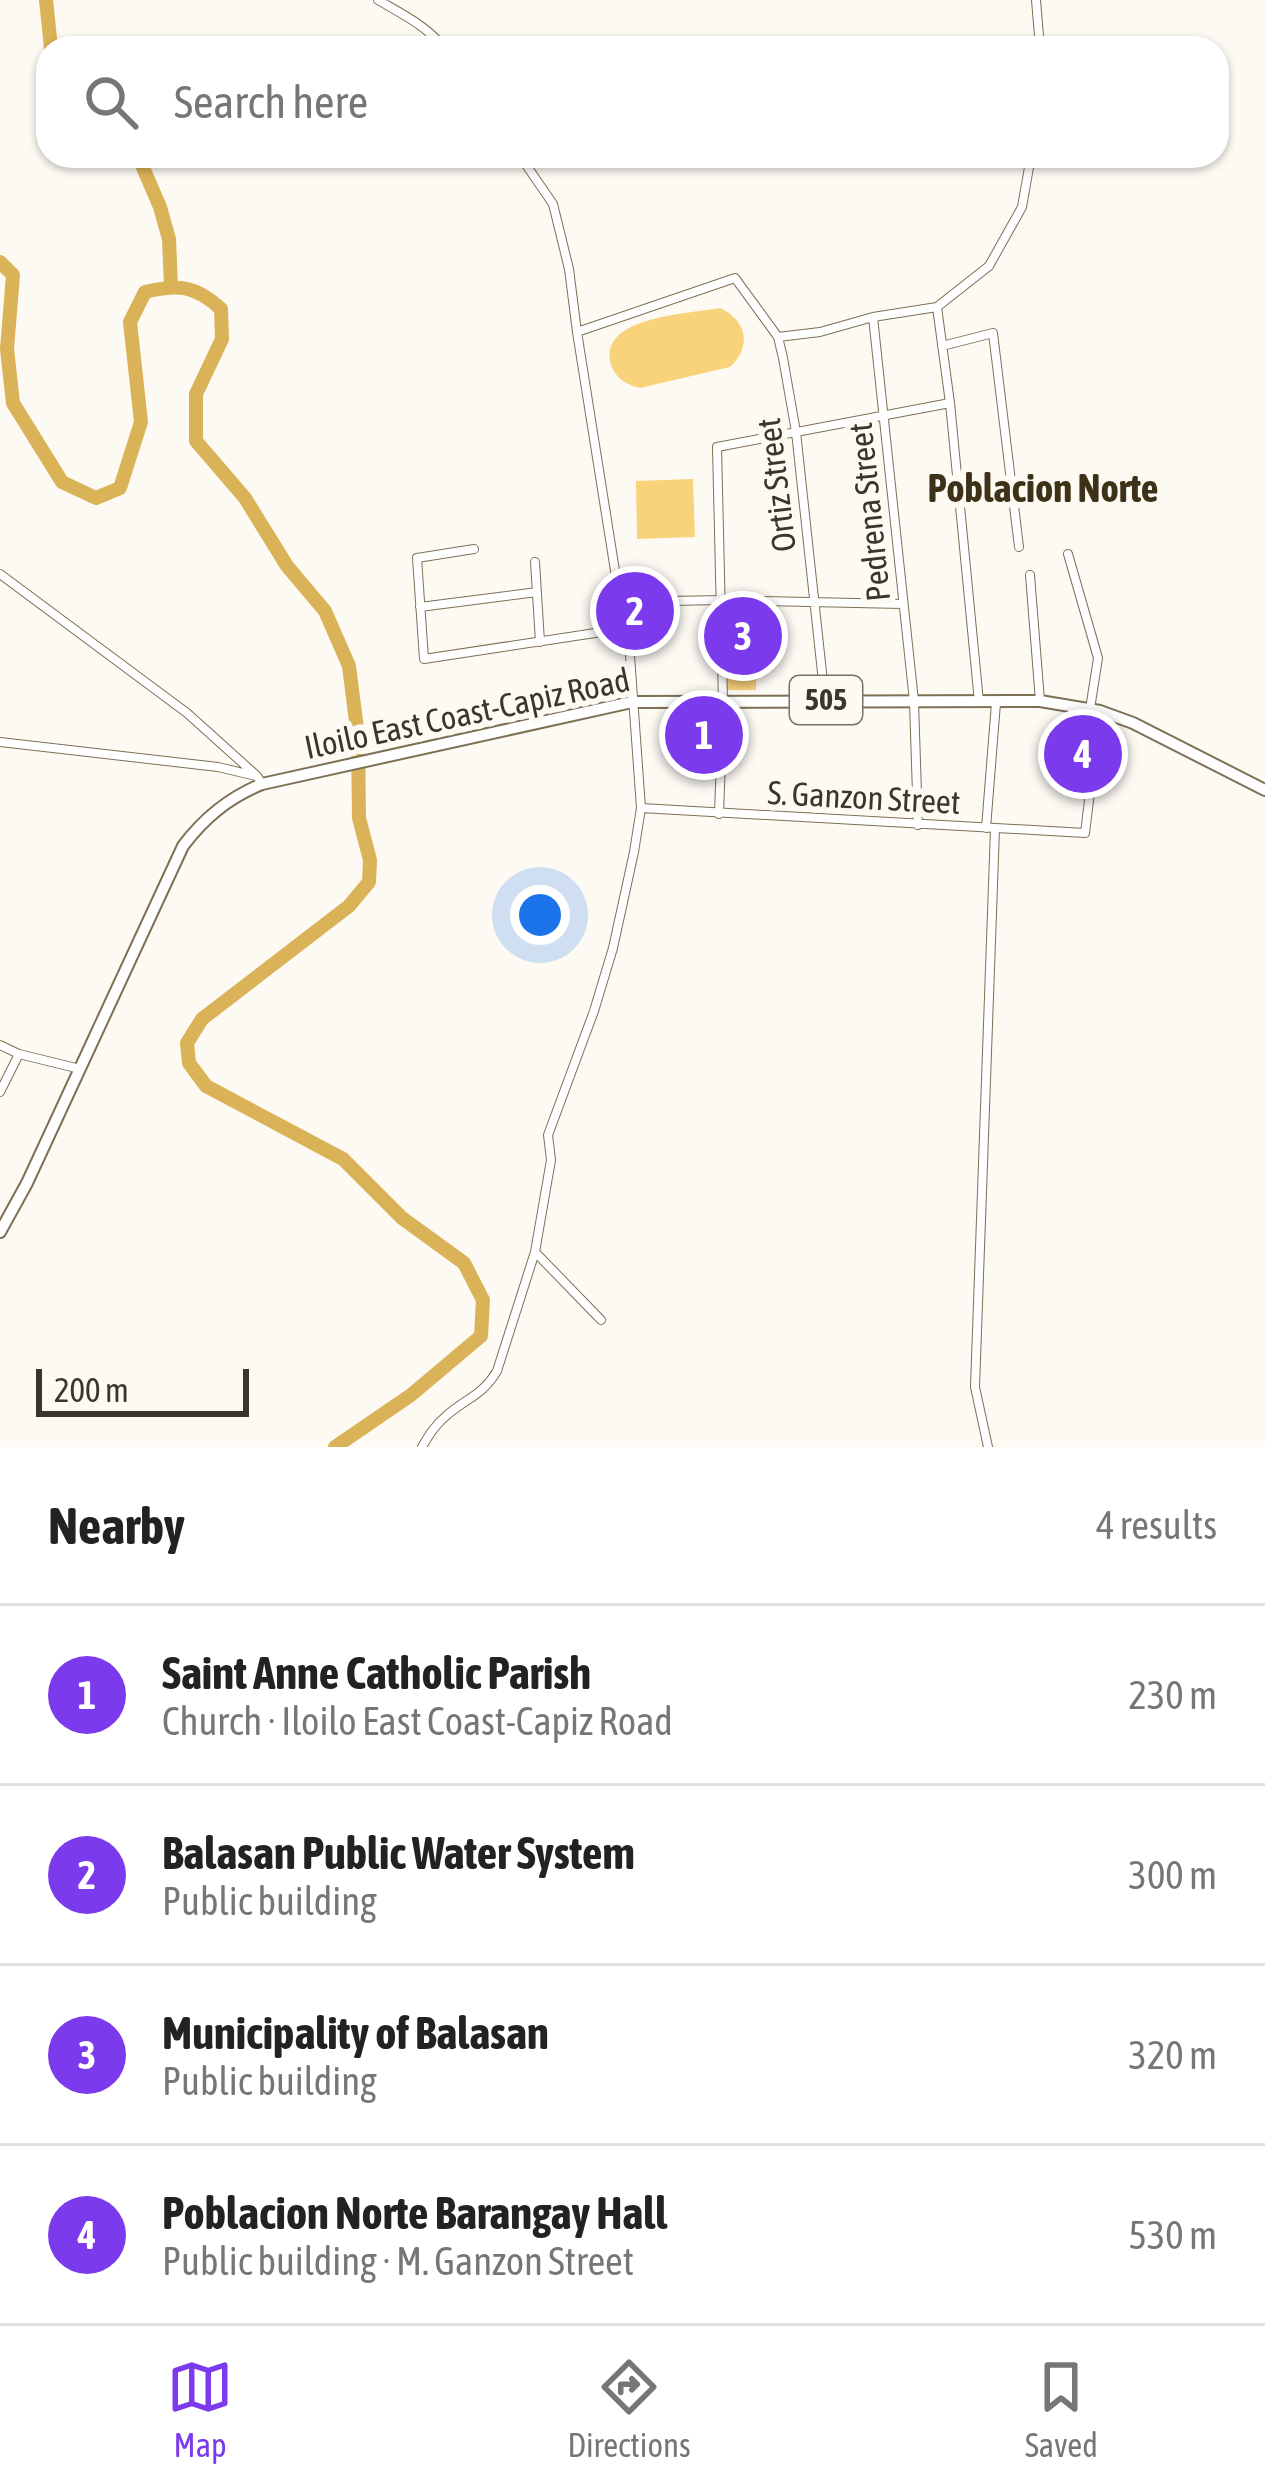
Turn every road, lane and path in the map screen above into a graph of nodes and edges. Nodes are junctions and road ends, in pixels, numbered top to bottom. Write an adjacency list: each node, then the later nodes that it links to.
1 (378, 0): 3 (street)
2 (1036, 0): 4 (street)
3 (433, 36)
4 (1039, 36)
5 (528, 168): 9 (street)
6 (1029, 168): 7 (street)
7 (937, 307): 8 (street); 11 (street)
8 (873, 317): 10 (street); 13 (street, Pedrena Street)
9 (577, 332): 10 (street); 23 (street)
10 (778, 337): 14 (street, Ortiz Street)
11 (942, 346): 12 (street); 15 (street)
12 (950, 403): 13 (street); 34 (street)
13 (882, 416): 14 (street); 25 (street, Pedrena Street)
14 (796, 432): 22 (street); 24 (street, Ortiz Street)
15 (1019, 547)
16 (473, 549): 26 (street)
17 (1068, 554): 36 (street)
18 (535, 562): 21 (street)
19 (0, 574): 38 (street)
20 (1030, 575): 31 (street)
21 (537, 592): 26 (street); 28 (street)
22 (721, 600): 23 (street); 24 (street); 33 (street)
23 (620, 602): 27 (street)
24 (814, 602): 25 (street); 29 (street, Ortiz Street)
25 (903, 604): 30 (street, Pedrena Street)
26 (420, 607): 28 (street)
27 (628, 628): 28 (street); 32 (street)
28 (540, 642)
29 (825, 700): 30 (main road, Iloilo East Coast-Capiz Road / 505); 33 (main road, Iloilo East Coast-Capiz Road / 505)
30 (914, 701): 34 (main road, Iloilo East Coast-Capiz Road / 505); 42 (street, Pedrena Street)
31 (1040, 701): 35 (main road, Iloilo East Coast-Capiz Road / 505); 36 (main road, Iloilo East Coast-Capiz Road / 505)
32 (632, 702): 33 (main road, Iloilo East Coast-Capiz Road / 505); 38 (main road, Iloilo East Coast-Capiz Road / 505); 40 (street)
33 (724, 702): 41 (street)
34 (980, 702): 35 (main road, Iloilo East Coast-Capiz Road / 505)
35 (996, 703): 43 (street)
36 (1095, 710): 39 (main road, Iloilo East Coast-Capiz Road / 505); 43 (street, S. Ganzon Street)
37 (0, 742): 38 (street)
38 (260, 780): 46 (main road, Iloilo East Coast-Capiz Road / 505)
39 (1265, 790)
40 (641, 808): 41 (street, S. Ganzon Street); 49 (street)
41 (719, 814): 42 (street, S. Ganzon Street)
42 (918, 825): 43 (street, S. Ganzon Street)
43 (991, 828): 52 (street)
44 (0, 1045): 45 (street)
45 (19, 1054): 46 (street); 47 (street)
46 (80, 1070): 48 (main road, Iloilo East Coast-Capiz Road / 505)
47 (0, 1092)
48 (0, 1232)
49 (535, 1252): 50 (street); 51 (street)
50 (601, 1320)
51 (422, 1447)
52 (988, 1447)

